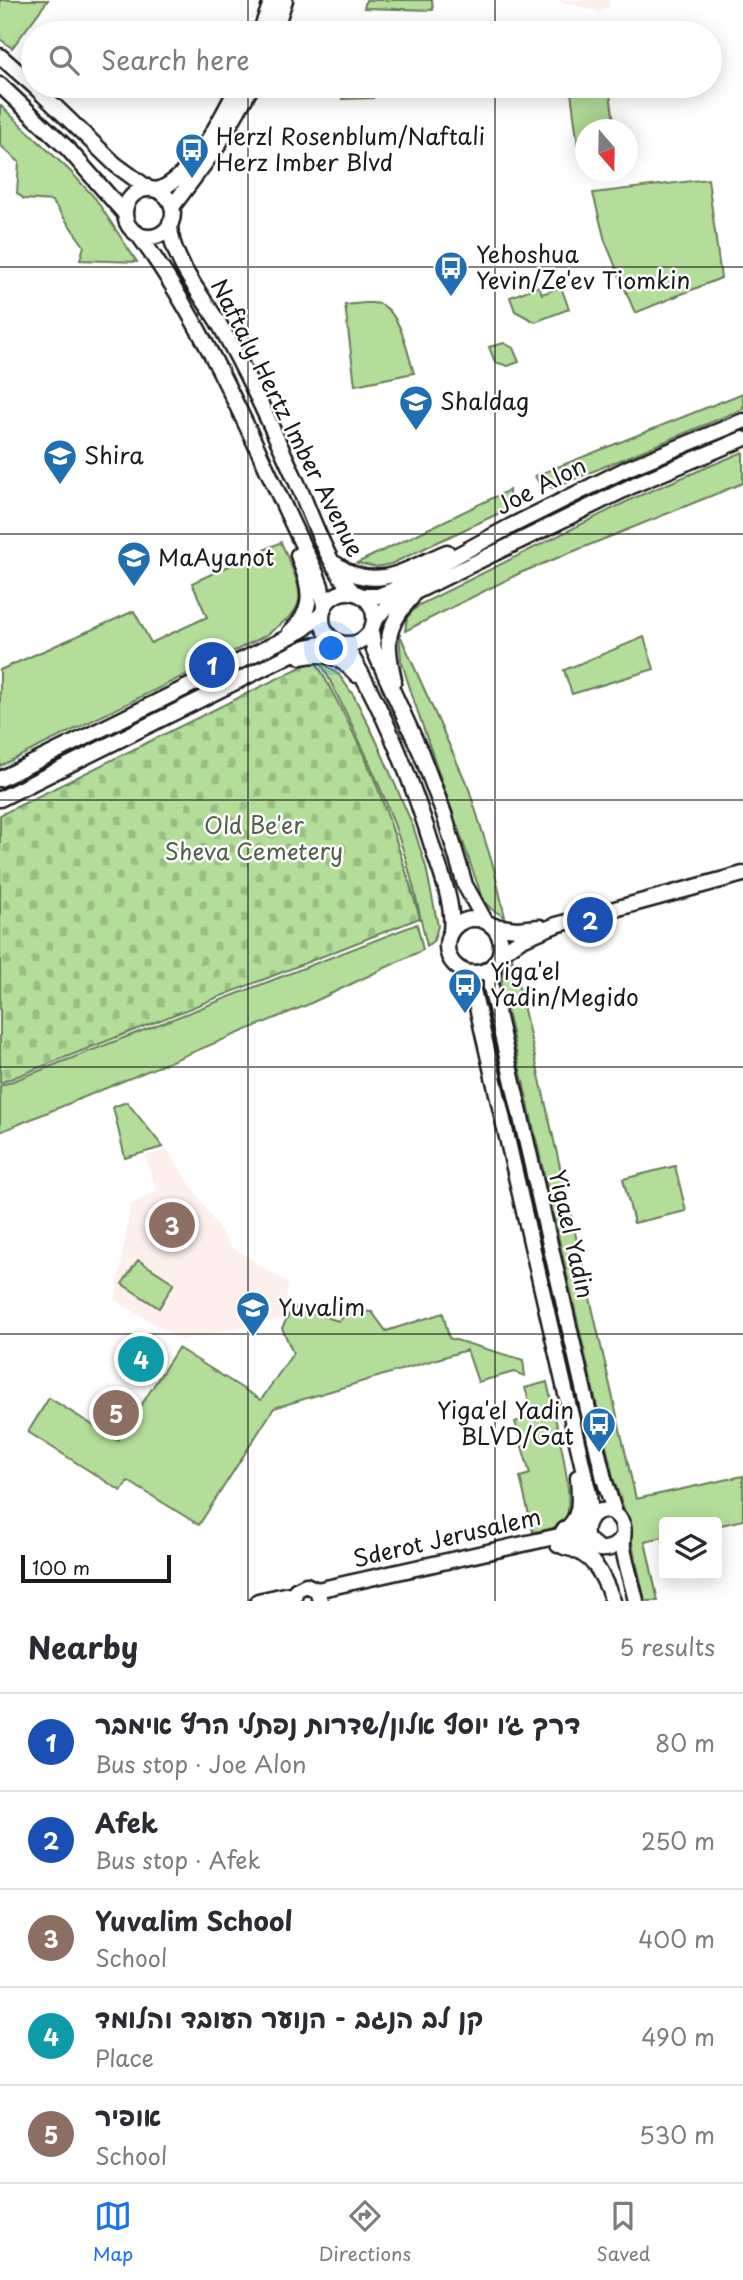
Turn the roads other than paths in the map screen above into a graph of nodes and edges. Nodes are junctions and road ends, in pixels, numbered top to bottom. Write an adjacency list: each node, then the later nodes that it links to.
1 (272, 0): 3 (main road)
2 (285, 0): 4 (main road)
3 (264, 21)
4 (278, 21)
5 (0, 56): 6 (main road)
6 (21, 74)
7 (0, 85): 13 (main road)
8 (47, 98): 11 (main road)
9 (231, 98): 11 (main road)
10 (245, 98): 12 (main road)
11 (153, 190): 12 (main road); 13 (main road)
12 (172, 207): 14 (main road)
13 (125, 214): 15 (main road)
14 (170, 223): 15 (main road); 20 (main road, Naftaly Hertz Imber Avenue)
15 (137, 233): 18 (main road, Naftaly Hertz Imber Avenue)
16 (743, 421): 19 (main road, Joe Alon)
17 (743, 439): 21 (main road, Joe Alon)
18 (271, 477): 23 (main road, Naftaly Hertz Imber Avenue); 25 (main road)
19 (511, 526): 20 (main road); 22 (main road, Joe Alon)
20 (333, 561): 22 (main road, Naftaly Hertz Imber Avenue)
21 (417, 591): 24 (main road, Joe Alon); 29 (main road)
22 (359, 594): 23 (main road); 24 (main road)
23 (323, 610): 25 (main road); 26 (main road)
24 (372, 626): 26 (main road); 29 (main road)
25 (279, 642): 30 (main road)
26 (339, 642): 27 (main road); 28 (main road)
27 (272, 664): 28 (main road); 31 (main road)
28 (377, 703): 35 (main road)
29 (401, 708): 33 (main road)
30 (0, 779)
31 (0, 799)
32 (743, 874): 34 (main road)
33 (489, 923): 34 (main road); 35 (main road); 36 (main road)
34 (556, 925): 36 (main road)
35 (451, 931): 37 (main road)
36 (498, 958): 37 (main road); 39 (main road, Yigael Yadin)
37 (465, 972): 38 (main road, Yigael Yadin)
38 (575, 1434): 40 (main road, Yigael Yadin); 42 (main road)
39 (615, 1514): 40 (main road); 41 (main road)
40 (588, 1520): 42 (main road, Sderot Jerusalem); 43 (main road)
41 (623, 1536): 43 (main road); 49 (main road)
42 (555, 1537): 46 (main road, Sderot Jerusalem)
43 (592, 1545): 44 (main road, Sderot Jerusalem); 48 (main road)
44 (535, 1550): 46 (main road, Sderot Jerusalem); 48 (main road)
45 (293, 1597): 46 (main road); 47 (main road)
46 (320, 1598)
47 (258, 1601)
48 (614, 1601)
49 (636, 1601)

